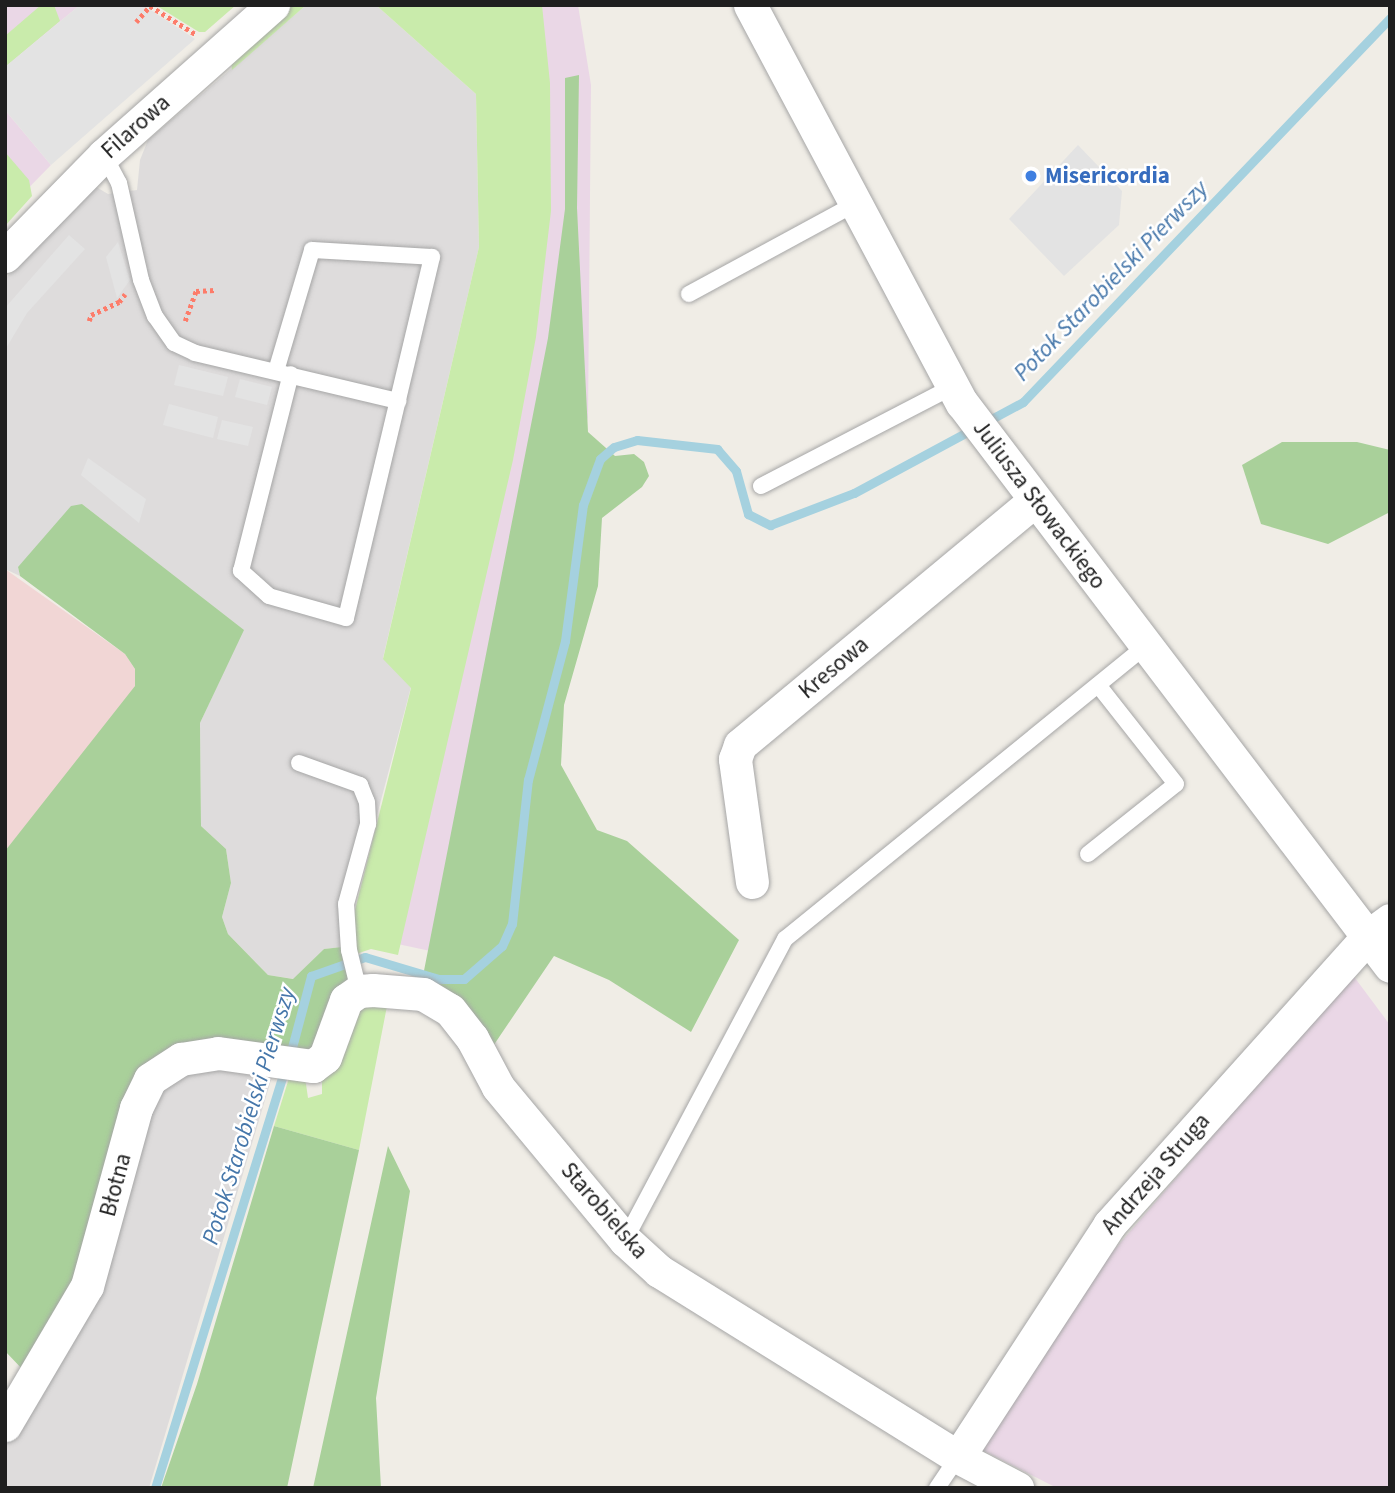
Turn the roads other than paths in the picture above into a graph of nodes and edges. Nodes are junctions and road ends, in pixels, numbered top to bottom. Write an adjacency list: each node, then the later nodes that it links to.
1 (273, 5): 3 (street, Filarowa)
2 (750, 5): 4 (street, Juliusza Słowackiego)
3 (104, 155): 5 (street, Filarowa); 7 (lane)
4 (855, 204): 6 (lane); 8 (street, Juliusza Słowackiego)
5 (5, 256)
6 (689, 294)
7 (283, 373): 9 (lane); 9 (lane); 9 (lane)
8 (957, 395): 10 (lane); 11 (street, Juliusza Słowackiego)
9 (398, 401)
10 (761, 486)
11 (1034, 501): 12 (street, Juliusza Słowackiego); 16 (street, Kresowa)
12 (1146, 646): 13 (lane); 17 (street, Juliusza Słowackiego)
13 (1098, 685): 15 (lane); 20 (lane)
14 (299, 763): 19 (lane)
15 (1088, 854)
16 (752, 882)
17 (1379, 928): 18 (street, Juliusza Słowackiego); 22 (street, Andrzeja Struga)
18 (1390, 966)
19 (357, 983): 20 (street, Starobielska); 21 (street, Błotna)
20 (625, 1240): 22 (street, Starobielska)
21 (5, 1425)
22 (958, 1457): 23 (lane); 24 (street, Starobielska)
23 (937, 1488)
24 (1017, 1488)

